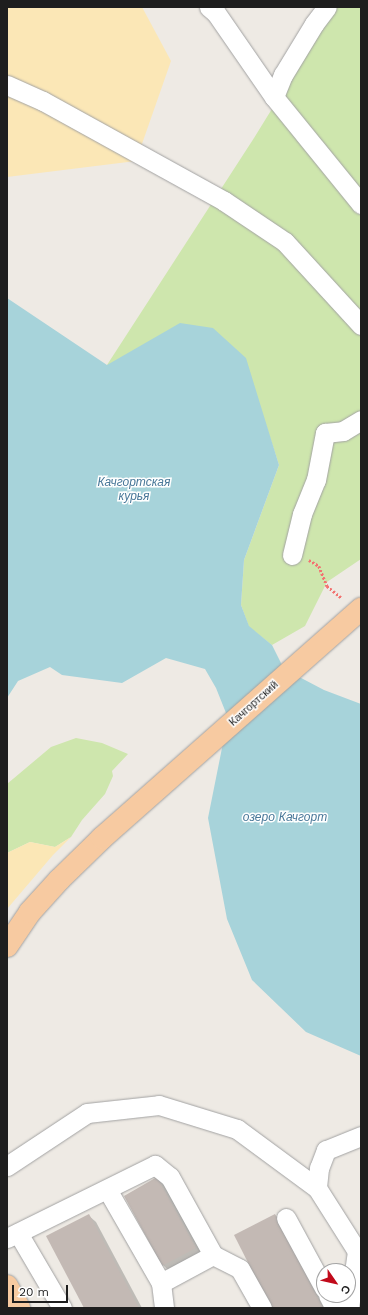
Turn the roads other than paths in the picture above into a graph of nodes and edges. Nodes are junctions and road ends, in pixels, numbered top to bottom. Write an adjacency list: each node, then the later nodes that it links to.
1 (209, 7): 4 (street)
2 (327, 7): 4 (street)
3 (7, 85): 6 (street)
4 (274, 97): 5 (street)
5 (361, 204)
6 (361, 325)
7 (361, 420): 8 (street)
8 (292, 555)
9 (354, 609): 10 (main road, Качгортский)
10 (7, 946)
11 (361, 1136): 13 (street)
12 (7, 1166): 13 (street)
13 (318, 1188): 17 (street)
14 (107, 1189): 16 (street); 18 (street); 20 (street)
15 (286, 1218): 19 (street)
16 (13, 1235): 23 (street)
17 (359, 1252): 26 (street)
18 (213, 1255): 20 (street); 25 (street)
19 (316, 1273)
20 (161, 1283): 24 (street)
21 (7, 1286): 22 (main road)
22 (19, 1308)
23 (62, 1308)
24 (164, 1308)
25 (262, 1308)
26 (349, 1308)

